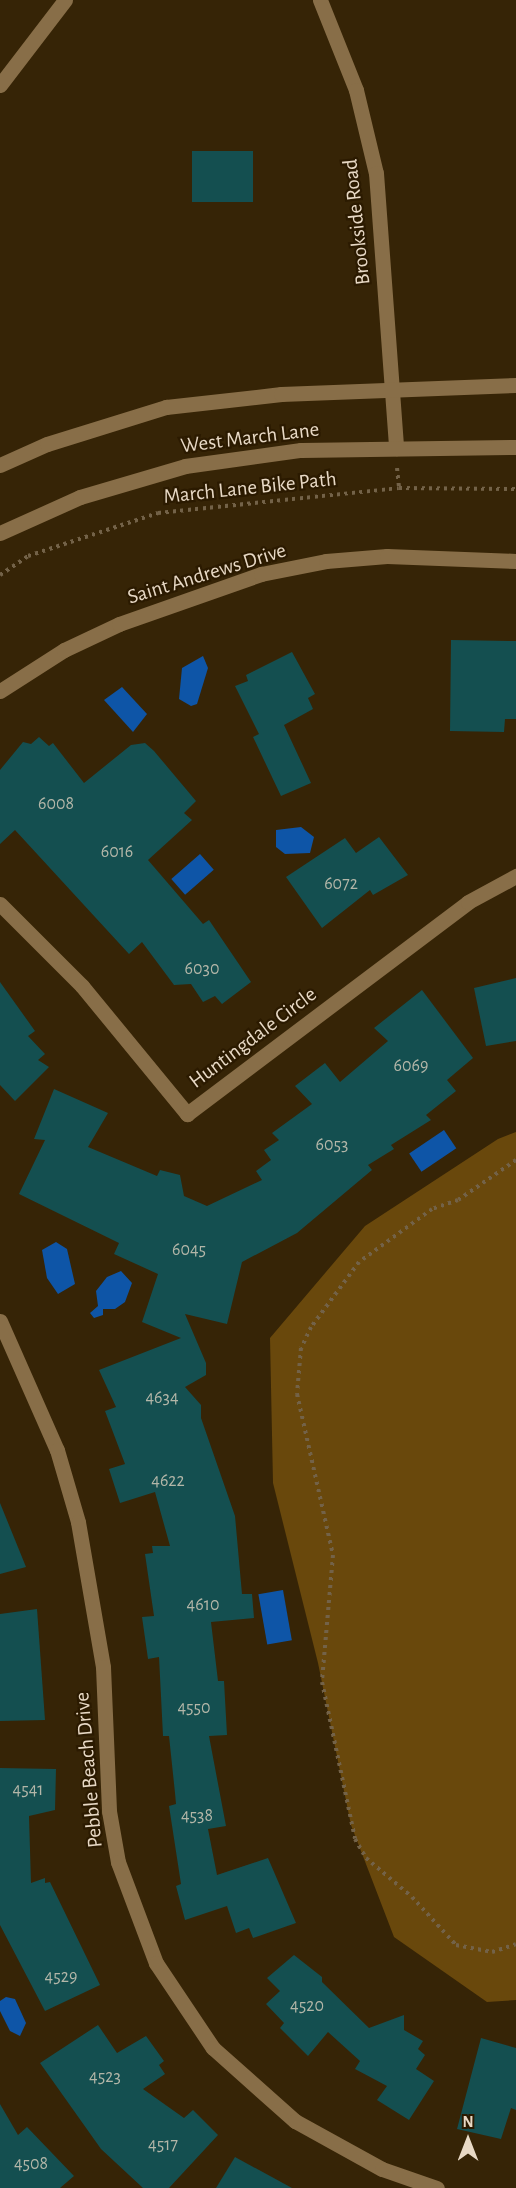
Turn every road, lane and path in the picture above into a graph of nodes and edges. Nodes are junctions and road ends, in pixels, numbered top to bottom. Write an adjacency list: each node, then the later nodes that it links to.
1 (66, 0): 3 (street)
2 (320, 0): 5 (street, Brookside Road)
3 (0, 85)
4 (516, 385): 5 (street, West March Lane)
5 (392, 388): 7 (street, Brookside Road); 8 (street, West March Lane)
6 (516, 447): 7 (street, West March Lane)
7 (396, 448): 10 (street, West March Lane)
8 (0, 465)
9 (516, 489): 12 (path, March Lane Bike Path)
10 (0, 533)
11 (516, 561): 13 (street, Saint Andrews Drive)
12 (0, 575)
13 (0, 691)
14 (516, 876): 15 (street, Huntingdale Circle)
15 (0, 904)
16 (516, 1160): 18 (path)
17 (0, 1321): 19 (street, Pebble Beach Drive)
18 (516, 1944)
19 (437, 2188)

